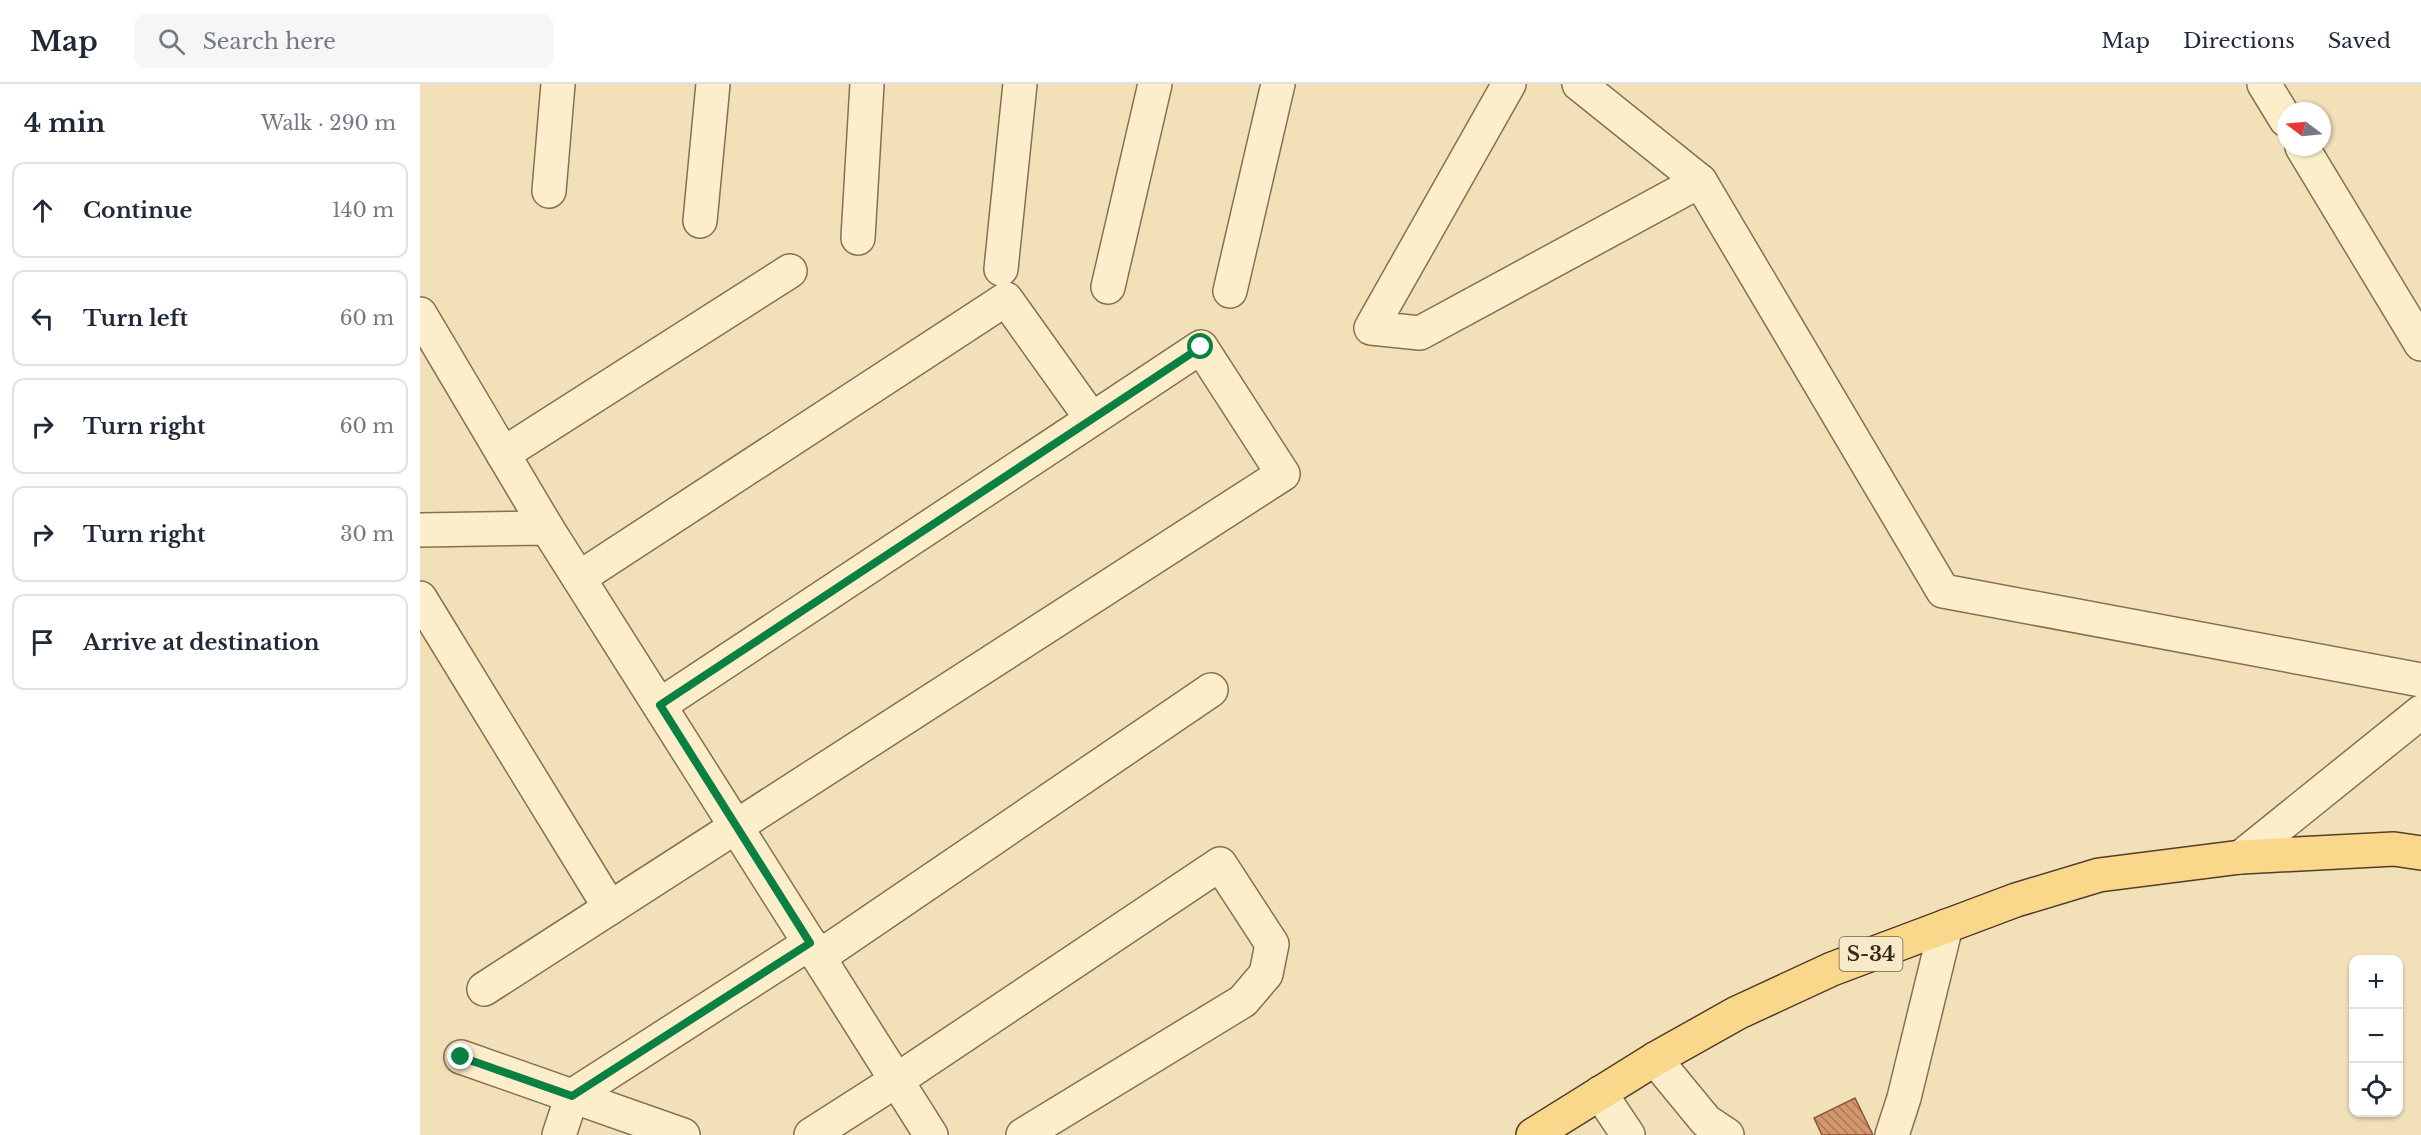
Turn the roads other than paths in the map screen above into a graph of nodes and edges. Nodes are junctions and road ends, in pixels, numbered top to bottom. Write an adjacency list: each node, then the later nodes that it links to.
1 (558, 84): 13 (street)
2 (713, 84): 14 (street)
3 (867, 84): 15 (street)
4 (1020, 84): 16 (street)
5 (1155, 84): 18 (street)
6 (1278, 84): 19 (street)
7 (1509, 84): 12 (street)
8 (1579, 84): 12 (street)
9 (2264, 84): 10 (street)
10 (2277, 105)
11 (2307, 156): 21 (street)
12 (1700, 181): 28 (street)
13 (549, 191)
14 (700, 221)
15 (858, 238)
16 (1000, 269)
17 (790, 272): 23 (street)
18 (1108, 287)
19 (1230, 291)
20 (420, 314): 23 (street)
21 (2421, 344)
22 (1091, 418): 26 (street); 30 (street); 32 (street)
23 (503, 454): 24 (street)
24 (547, 528): 25 (street); 26 (street)
25 (420, 530)
26 (579, 578): 30 (street)
27 (420, 598): 35 (street)
28 (2421, 680)
29 (1210, 690): 37 (street)
30 (660, 705): 32 (street)
31 (2421, 712): 34 (street)
32 (736, 826): 35 (street); 37 (street)
33 (2421, 854): 34 (main road, S-34)
34 (2241, 856): 36 (main road, S-34)
35 (610, 908): 38 (street)
36 (1946, 926): 40 (main road, S-34); 52 (street)
37 (814, 950): 41 (street); 43 (street)
38 (484, 989)
39 (461, 1057): 43 (street)
40 (1656, 1059): 42 (main road, S-34); 51 (street)
41 (897, 1080): 46 (street); 47 (street); 48 (street)
42 (1600, 1093): 49 (main road, S-34); 50 (street)
43 (572, 1096): 44 (street); 45 (street)
44 (559, 1135)
45 (683, 1135)
46 (811, 1135)
47 (931, 1135)
48 (1023, 1135)
49 (1533, 1135)
50 (1628, 1135)
51 (1727, 1135)
52 (1892, 1135)

